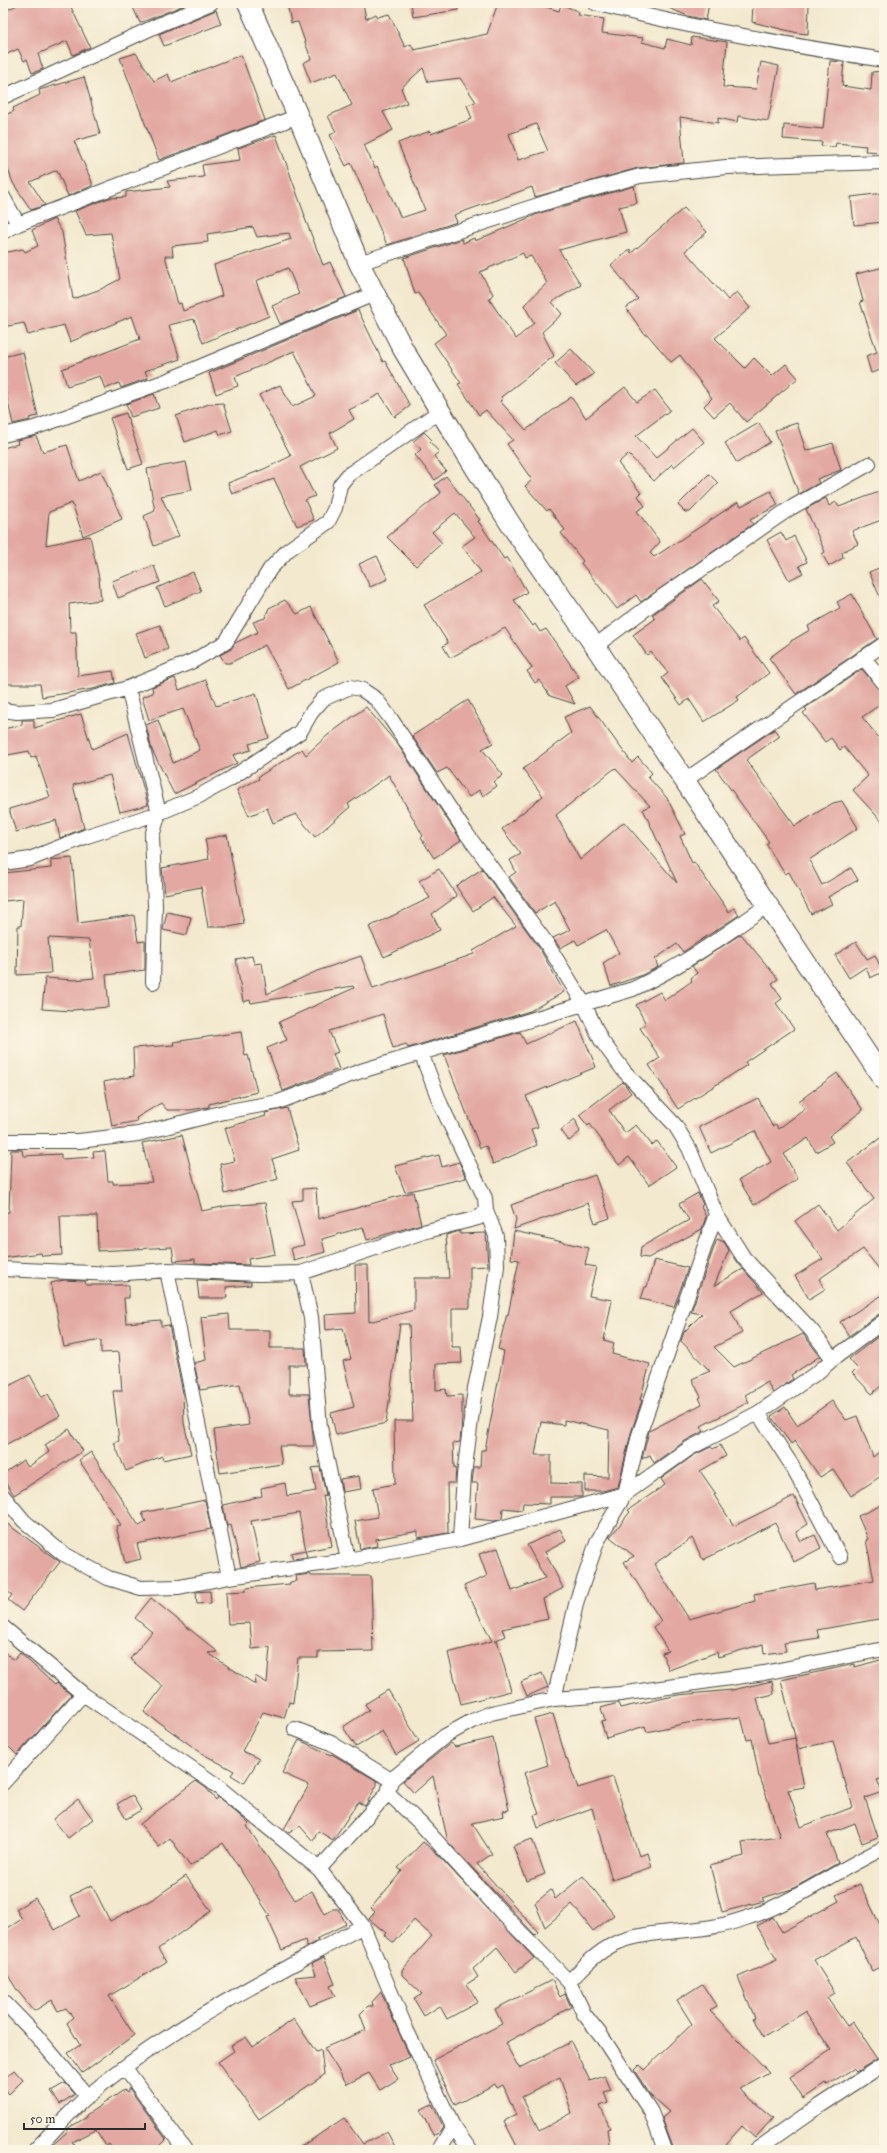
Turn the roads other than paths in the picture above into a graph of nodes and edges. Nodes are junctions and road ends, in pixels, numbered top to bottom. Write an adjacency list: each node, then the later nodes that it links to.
1 (211, 3): 5 (street)
2 (248, 3): 6 (main road)
3 (595, 3): 4 (street)
4 (884, 60)
5 (3, 96)
6 (298, 116): 9 (street); 11 (main road)
7 (884, 162): 11 (street)
8 (3, 197): 9 (street)
9 (18, 224): 10 (street)
10 (3, 232)
11 (359, 263): 12 (main road)
12 (374, 294): 13 (main road); 14 (street)
13 (440, 411): 17 (main road); 20 (street)
14 (3, 435)
15 (870, 464): 17 (street)
16 (884, 644): 18 (street)
17 (595, 646): 22 (main road)
18 (863, 657): 19 (street); 22 (street)
19 (884, 683)
20 (128, 688): 21 (street); 23 (street)
21 (3, 710)
22 (684, 781): 25 (main road)
23 (159, 813): 24 (street); 26 (street); 27 (street)
24 (3, 863)
25 (768, 905): 27 (street); 29 (main road)
26 (153, 982)
27 (584, 1004): 28 (street); 32 (street)
28 (421, 1053): 30 (street); 31 (street)
29 (884, 1080)
30 (3, 1141)
31 (486, 1210): 35 (street); 41 (street)
32 (716, 1214): 37 (street); 39 (street)
33 (3, 1269): 34 (street)
34 (167, 1270): 35 (street); 44 (street)
35 (301, 1273): 43 (street)
36 (884, 1321): 37 (street)
37 (833, 1358): 38 (street)
38 (758, 1413): 39 (street); 42 (street)
39 (624, 1494): 41 (street); 48 (street)
40 (3, 1496): 44 (street)
41 (460, 1539): 43 (street)
42 (840, 1557)
43 (348, 1560): 44 (street)
44 (228, 1577)
45 (3, 1627): 47 (street)
46 (884, 1649): 48 (street)
47 (83, 1694): 50 (street); 53 (street)
48 (554, 1699): 51 (street)
49 (294, 1729): 51 (street)
50 (3, 1783)
51 (389, 1786): 53 (street); 55 (street)
52 (884, 1848): 55 (street)
53 (319, 1869): 54 (street)
54 (363, 1926): 58 (street); 60 (street)
55 (569, 1982): 65 (street)
56 (3, 2001): 59 (street)
57 (884, 2064): 66 (street)
58 (125, 2068): 59 (street); 62 (street)
59 (88, 2097): 61 (street)
60 (453, 2126): 63 (street); 64 (street)
61 (35, 2150)
62 (185, 2150)
63 (439, 2150)
64 (470, 2150)
65 (665, 2150)
66 (756, 2150)

